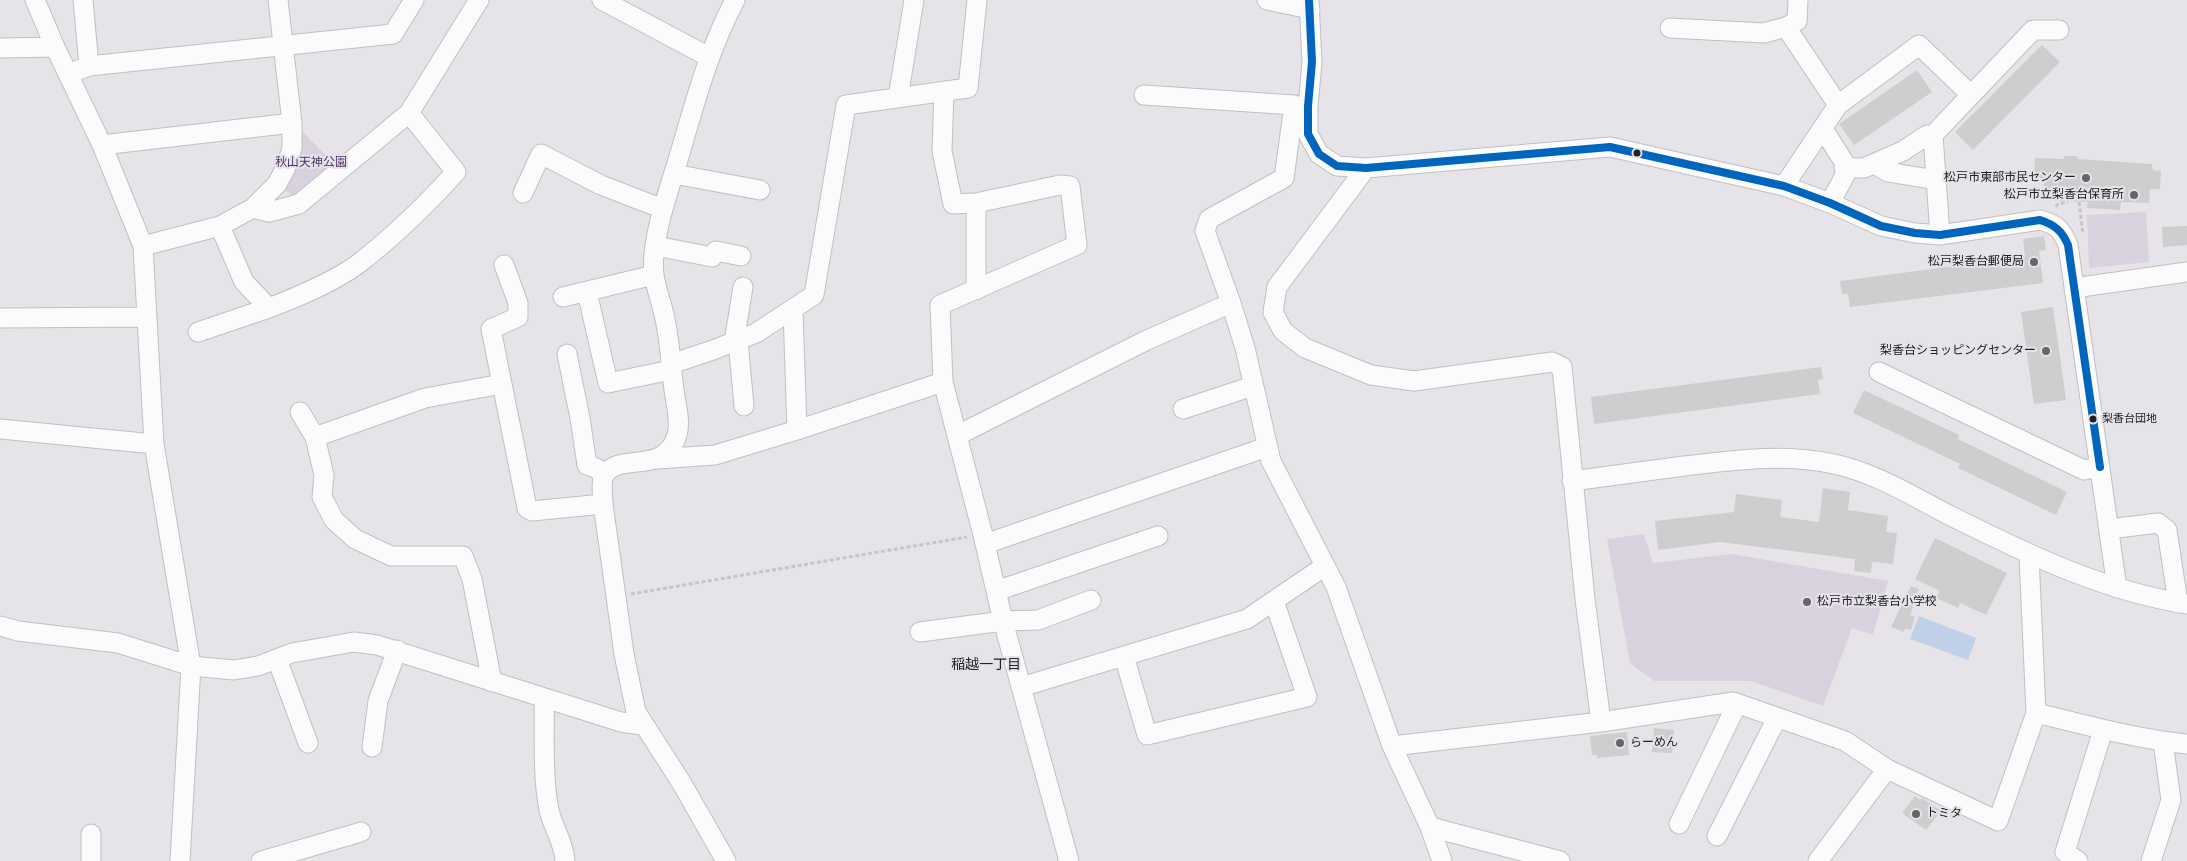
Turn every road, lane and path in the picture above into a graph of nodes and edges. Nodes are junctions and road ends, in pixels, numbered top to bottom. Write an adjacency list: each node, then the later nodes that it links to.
1 (35, 0): 17 (street)
2 (84, 0): 20 (street)
3 (278, 0): 16 (street)
4 (414, 0): 16 (street)
5 (479, 0): 28 (street)
6 (602, 0): 19 (street)
7 (735, 0): 19 (street)
8 (914, 0): 25 (street)
9 (977, 0): 22 (street)
10 (1267, 0): 12 (street)
11 (1798, 0): 13 (street)
12 (1309, 4): 26 (street)
13 (1786, 27): 14 (street); 27 (street)
14 (1670, 28)
15 (2059, 30): 24 (street)
16 (283, 46): 20 (street); 29 (street)
17 (55, 47): 18 (street); 21 (street)
18 (0, 48)
19 (709, 57): 36 (street)
20 (89, 66): 21 (street)
21 (68, 74): 32 (street)
22 (944, 92): 25 (street); 43 (street)
23 (1144, 96): 26 (street)
24 (1971, 96): 27 (street); 31 (street)
25 (898, 98): 64 (street)
26 (1301, 105): 34 (street); 62 (street)
27 (1838, 105): 30 (street)
28 (409, 113): 46 (street); 63 (street)
29 (292, 123): 32 (street); 46 (street)
30 (1823, 129): 35 (street); 38 (street)
31 (1933, 135): 33 (street); 37 (street)
32 (102, 145): 51 (street)
33 (1874, 164): 35 (street); 37 (street)
34 (1366, 168): 38 (street); 87 (street)
35 (1844, 168): 44 (street)
36 (674, 174): 39 (street); 47 (street)
37 (1936, 180): 49 (street)
38 (1784, 186): 44 (street)
39 (760, 190)
40 (523, 194): 47 (street)
41 (2068, 202): 45 (path)
42 (2079, 202): 50 (path)
43 (976, 203): 59 (street); 59 (street)
44 (1830, 203): 49 (street)
45 (2058, 204)
46 (252, 208): 48 (street)
47 (663, 209): 52 (street)
48 (220, 226): 51 (street); 63 (street)
49 (1940, 235): 58 (street)
50 (2075, 235)
51 (143, 246): 65 (street)
52 (656, 246): 53 (street); 56 (street)
53 (742, 256)
54 (504, 265): 73 (street)
55 (2187, 272): 58 (street)
56 (654, 274): 60 (street); 70 (street)
57 (744, 287): 68 (street)
58 (2074, 288): 85 (street)
59 (976, 290): 72 (street)
60 (587, 292): 61 (street); 70 (street)
61 (563, 298)
62 (1231, 303): 74 (street); 80 (street)
63 (269, 308): 67 (street)
64 (793, 310): 68 (street); 79 (street)
65 (147, 317): 66 (street); 82 (street)
66 (0, 318)
67 (198, 332)
68 (736, 342): 70 (street); 75 (street)
69 (567, 354): 86 (street)
70 (671, 367): 84 (street)
71 (1879, 372): 85 (street)
72 (943, 382): 79 (street); 80 (street)
73 (502, 384): 81 (street); 88 (street)
74 (1253, 386): 76 (street); 83 (street)
75 (744, 406)
76 (1183, 409)
77 (300, 412): 81 (street)
78 (0, 429): 82 (street)
79 (798, 430): 84 (street)
80 (958, 435): 91 (street)
81 (315, 437): 107 (street)
82 (154, 444): 106 (street)
83 (1266, 447): 91 (street); 93 (street)
84 (657, 459): 86 (street)
85 (2100, 467): 89 (street)
86 (604, 475): 88 (street)
87 (1572, 481): 92 (street); 113 (street)
88 (603, 504): 96 (street)
89 (2109, 530): 94 (street); 99 (street)
90 (1158, 536): 95 (street)
91 (984, 539): 95 (street); 96 (path)
92 (2029, 556): 94 (street); 111 (street)
93 (1326, 566): 98 (street); 119 (street)
94 (2117, 588): 99 (street)
95 (996, 591): 100 (street)
96 (616, 597): 114 (street)
97 (1091, 600): 100 (street)
98 (1274, 601): 104 (street); 104 (street)
99 (2182, 604)
100 (1003, 621): 102 (street); 108 (street)
101 (0, 626): 106 (street)
102 (920, 632)
103 (397, 650): 105 (street); 107 (street); 120 (street)
104 (1124, 656): 108 (street)
105 (277, 659): 106 (street); 117 (street)
106 (191, 666): 128 (street)
107 (492, 682): 109 (street)
108 (1021, 687): 132 (street)
109 (544, 698): 114 (street); 130 (street)
110 (1737, 704): 112 (street); 113 (street); 122 (street)
111 (2036, 713): 115 (street); 121 (street)
112 (1777, 718): 121 (street); 126 (street)
113 (1600, 722): 119 (street)
114 (642, 725): 131 (street)
115 (2103, 730): 116 (street); 136 (street)
116 (2163, 742): 118 (street); 137 (street)
117 (308, 743)
118 (2187, 744)
119 (1392, 746): 123 (street)
120 (372, 747)
121 (1887, 769): 135 (street)
122 (1679, 824)
123 (1430, 827): 133 (street); 134 (street)
124 (361, 832): 129 (street)
125 (91, 834): 127 (street)
126 (1717, 836)
127 (91, 861)
128 (180, 861)
129 (261, 861)
130 (565, 861)
131 (726, 861)
132 (1069, 861)
133 (1442, 861)
134 (1560, 861)
135 (1818, 861)
136 (2078, 861)
137 (2151, 861)

